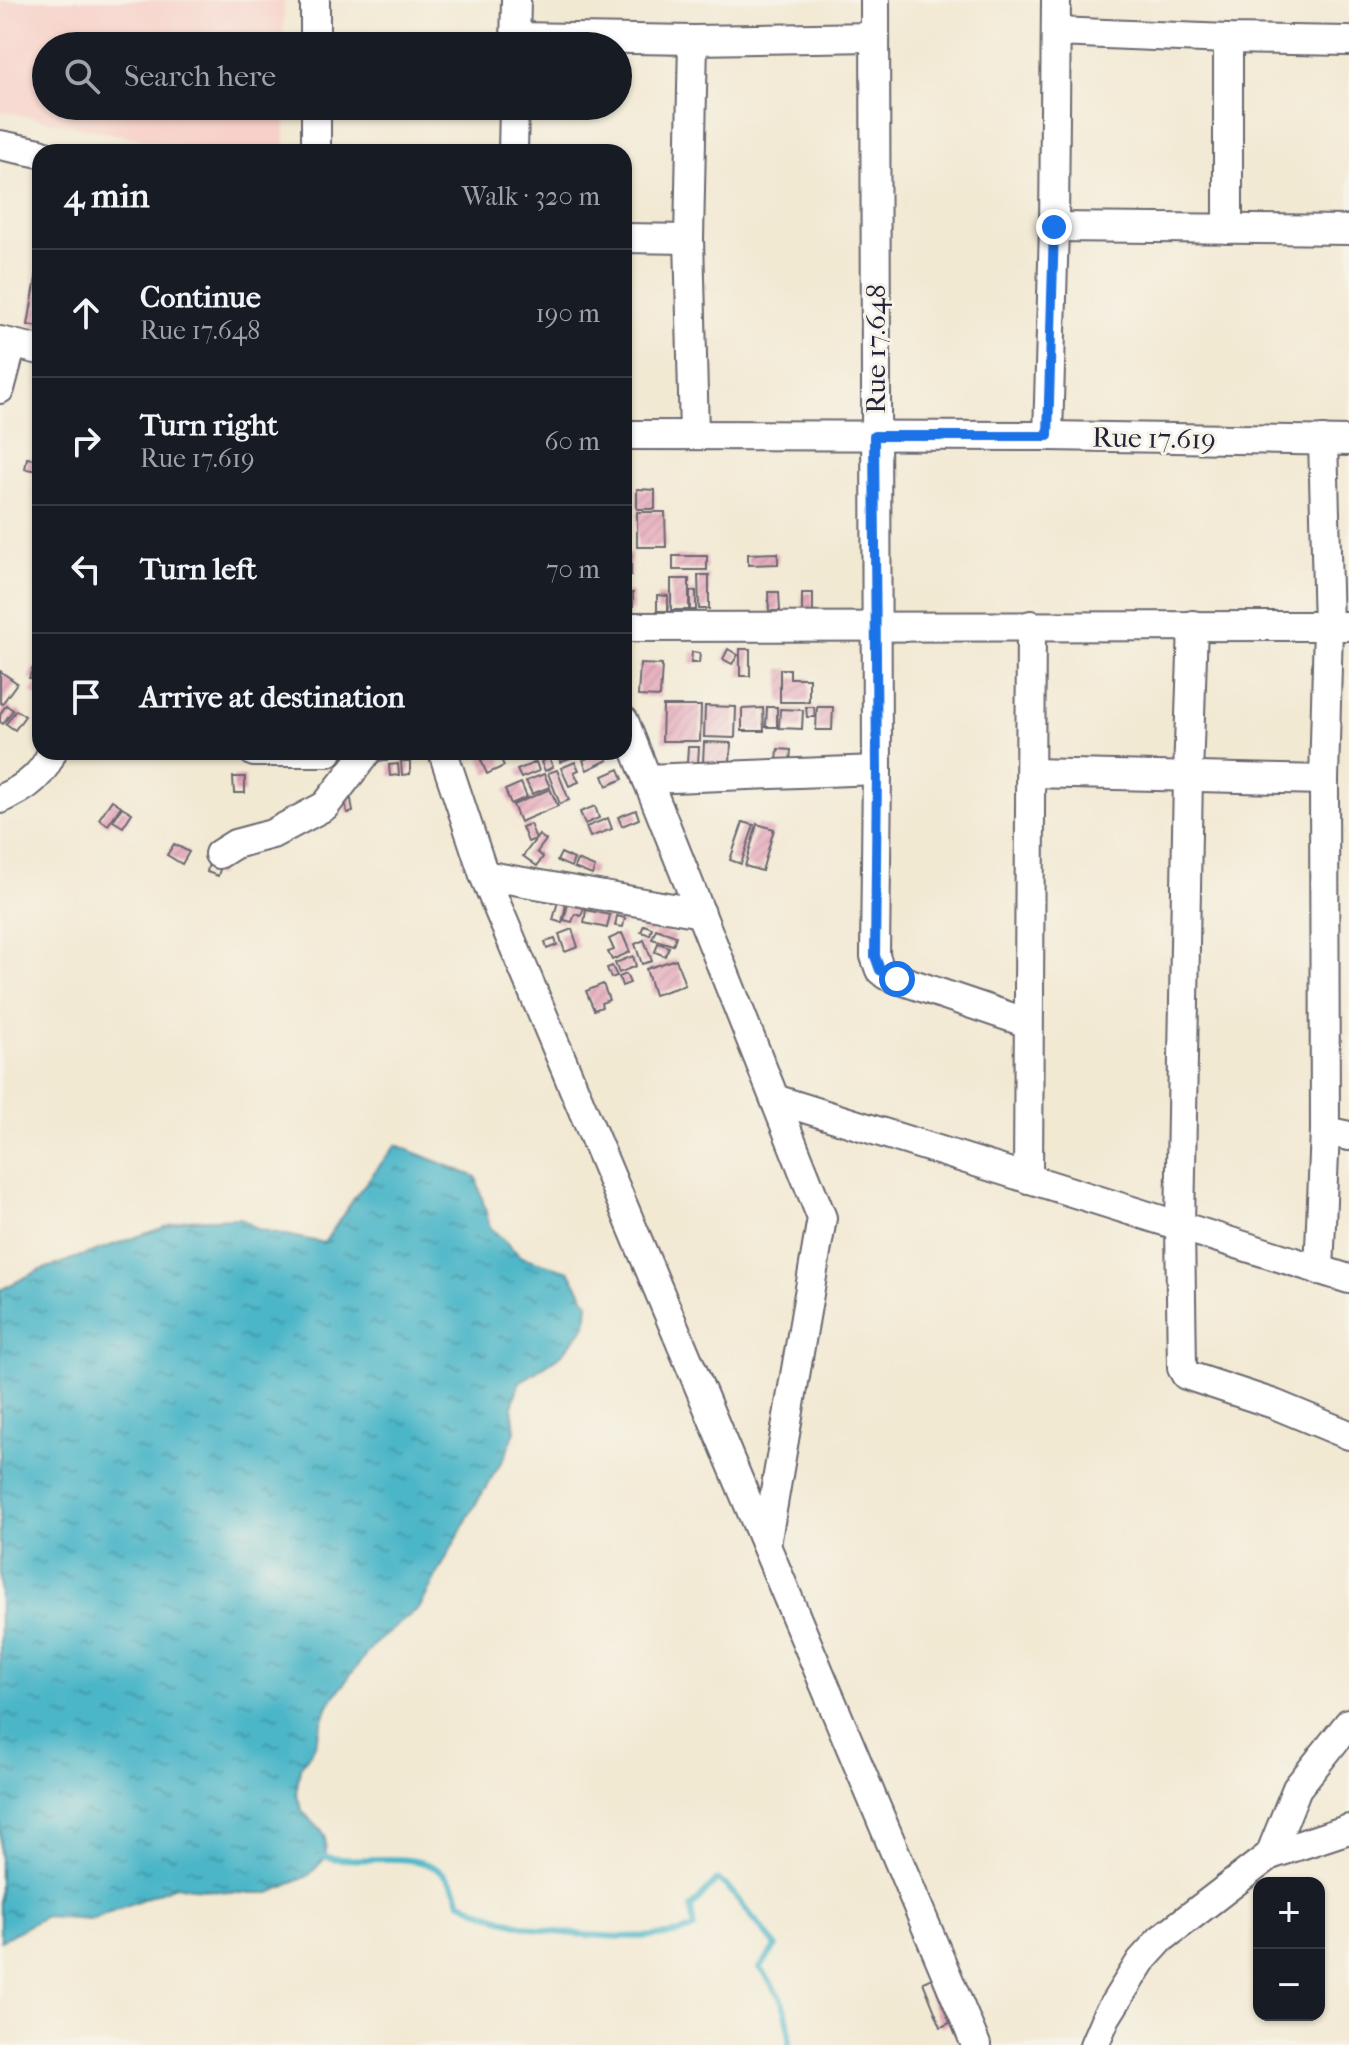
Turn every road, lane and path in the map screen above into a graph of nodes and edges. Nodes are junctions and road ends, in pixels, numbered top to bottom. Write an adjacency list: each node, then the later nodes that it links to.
1 (315, 0): 5 (street)
2 (516, 0): 6 (street)
3 (875, 0): 8 (street, Rue 17.648)
4 (1056, 0): 7 (street)
5 (315, 32)
6 (516, 32)
7 (1056, 32): 9 (street); 19 (street)
8 (875, 37): 11 (street); 29 (street, Rue 17.648)
9 (1228, 39): 12 (street); 20 (street)
10 (632, 40): 11 (street)
11 (693, 40): 23 (street)
12 (1349, 41)
13 (316, 120): 15 (street)
14 (514, 120): 16 (street)
15 (316, 144)
16 (513, 144)
17 (0, 145): 18 (street)
18 (32, 151)
19 (1054, 227): 20 (street); 30 (street)
20 (1228, 229): 21 (street)
21 (1349, 230)
22 (632, 238): 23 (street)
23 (689, 239): 27 (street)
24 (6, 342): 25 (street); 26 (street)
25 (32, 348)
26 (0, 389)
27 (694, 433): 28 (street, Rue 17.619); 29 (street, Rue 17.619)
28 (632, 435)
29 (874, 436): 30 (street, Rue 17.619); 34 (street, Rue 17.648)
30 (1048, 436): 31 (street, Rue 17.619)
31 (1336, 440): 35 (street)
32 (1031, 625): 33 (street); 34 (street); 42 (street)
33 (1193, 625): 35 (street); 43 (street)
34 (875, 626): 36 (street); 41 (street, Rue 17.648)
35 (1338, 626): 45 (street)
36 (632, 627)
37 (632, 741): 44 (street)
38 (49, 760): 46 (street)
39 (361, 760): 47 (street)
40 (446, 760): 48 (street)
41 (877, 770): 44 (street); 50 (street, Rue 17.648)
42 (1031, 773): 43 (street); 50 (street)
43 (1188, 776): 45 (street); 54 (street)
44 (647, 779): 49 (street)
45 (1324, 780): 52 (street)
46 (0, 799)
47 (219, 854)
48 (484, 875): 49 (street); 58 (street)
49 (701, 913): 51 (street)
50 (1028, 1023): 53 (street)
51 (775, 1099): 53 (street); 58 (street)
52 (1337, 1133): 55 (street)
53 (1028, 1179): 54 (street)
54 (1180, 1226): 55 (street); 57 (street)
55 (1319, 1270): 56 (street)
56 (1349, 1279)
57 (1349, 1435)
58 (766, 1545): 62 (street)
59 (1349, 1723): 61 (street)
60 (1349, 1829): 61 (street)
61 (1270, 1855): 63 (street)
62 (976, 2045)
63 (1094, 2045)

